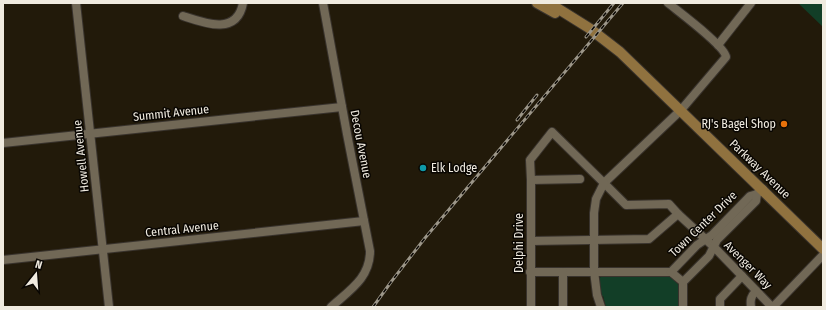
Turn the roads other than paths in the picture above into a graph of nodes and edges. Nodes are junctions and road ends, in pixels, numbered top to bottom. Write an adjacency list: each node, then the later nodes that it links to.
1 (76, 3): 13 (street, Howell Avenue)
2 (243, 3): 8 (street)
3 (324, 3): 11 (street, Decou Avenue)
4 (536, 3): 10 (main road, Parkway Avenue)
5 (549, 3): 10 (main road, Parkway Avenue)
6 (668, 3): 9 (street)
7 (751, 3): 9 (street)
8 (183, 16)
9 (718, 44): 12 (street)
10 (643, 75): 12 (main road, Parkway Avenue)
11 (342, 107): 13 (street, Summit Avenue); 20 (street, Decou Avenue)
12 (681, 110): 17 (street); 18 (main road, Parkway Avenue)
13 (90, 134): 14 (street, Summit Avenue); 26 (street, Howell Avenue)
14 (3, 143)
15 (580, 179): 16 (street)
16 (531, 180): 17 (street, Delphi Drive); 23 (street, Delphi Drive)
17 (604, 183): 19 (street, Avenger Way); 21 (street)
18 (760, 192): 22 (street, Town Center Drive); 24 (street, Town Center Drive); 25 (main road, Parkway Avenue)
19 (678, 214): 21 (street); 22 (street, Avenger Way)
20 (364, 221): 26 (street, Central Avenue); 37 (street, Decou Avenue)
21 (594, 240): 23 (street); 29 (street)
22 (706, 240): 24 (street, Avenger Way); 32 (street, Town Center Drive)
23 (530, 241): 30 (street, Delphi Drive)
24 (714, 247): 33 (street, Avenger Way); 34 (street, Town Center Drive)
25 (823, 249)
26 (103, 250): 28 (street, Central Avenue); 36 (street, Howell Avenue)
27 (823, 255): 44 (street, Avenger Way)
28 (3, 260)
29 (594, 271): 31 (street, Town Center Drive); 32 (street, Town Center Drive); 40 (street)
30 (530, 272): 31 (street, Town Center Drive); 38 (street, Delphi Drive)
31 (563, 272): 39 (street)
32 (671, 272): 34 (street)
33 (742, 276): 35 (street, Avenger Way); 42 (street)
34 (683, 282): 41 (street)
35 (756, 291): 43 (street); 44 (street, Avenger Way)
36 (109, 307)
37 (331, 307)
38 (531, 307)
39 (563, 307)
40 (601, 307)
41 (683, 307)
42 (720, 307)
43 (750, 307)
44 (773, 307)

